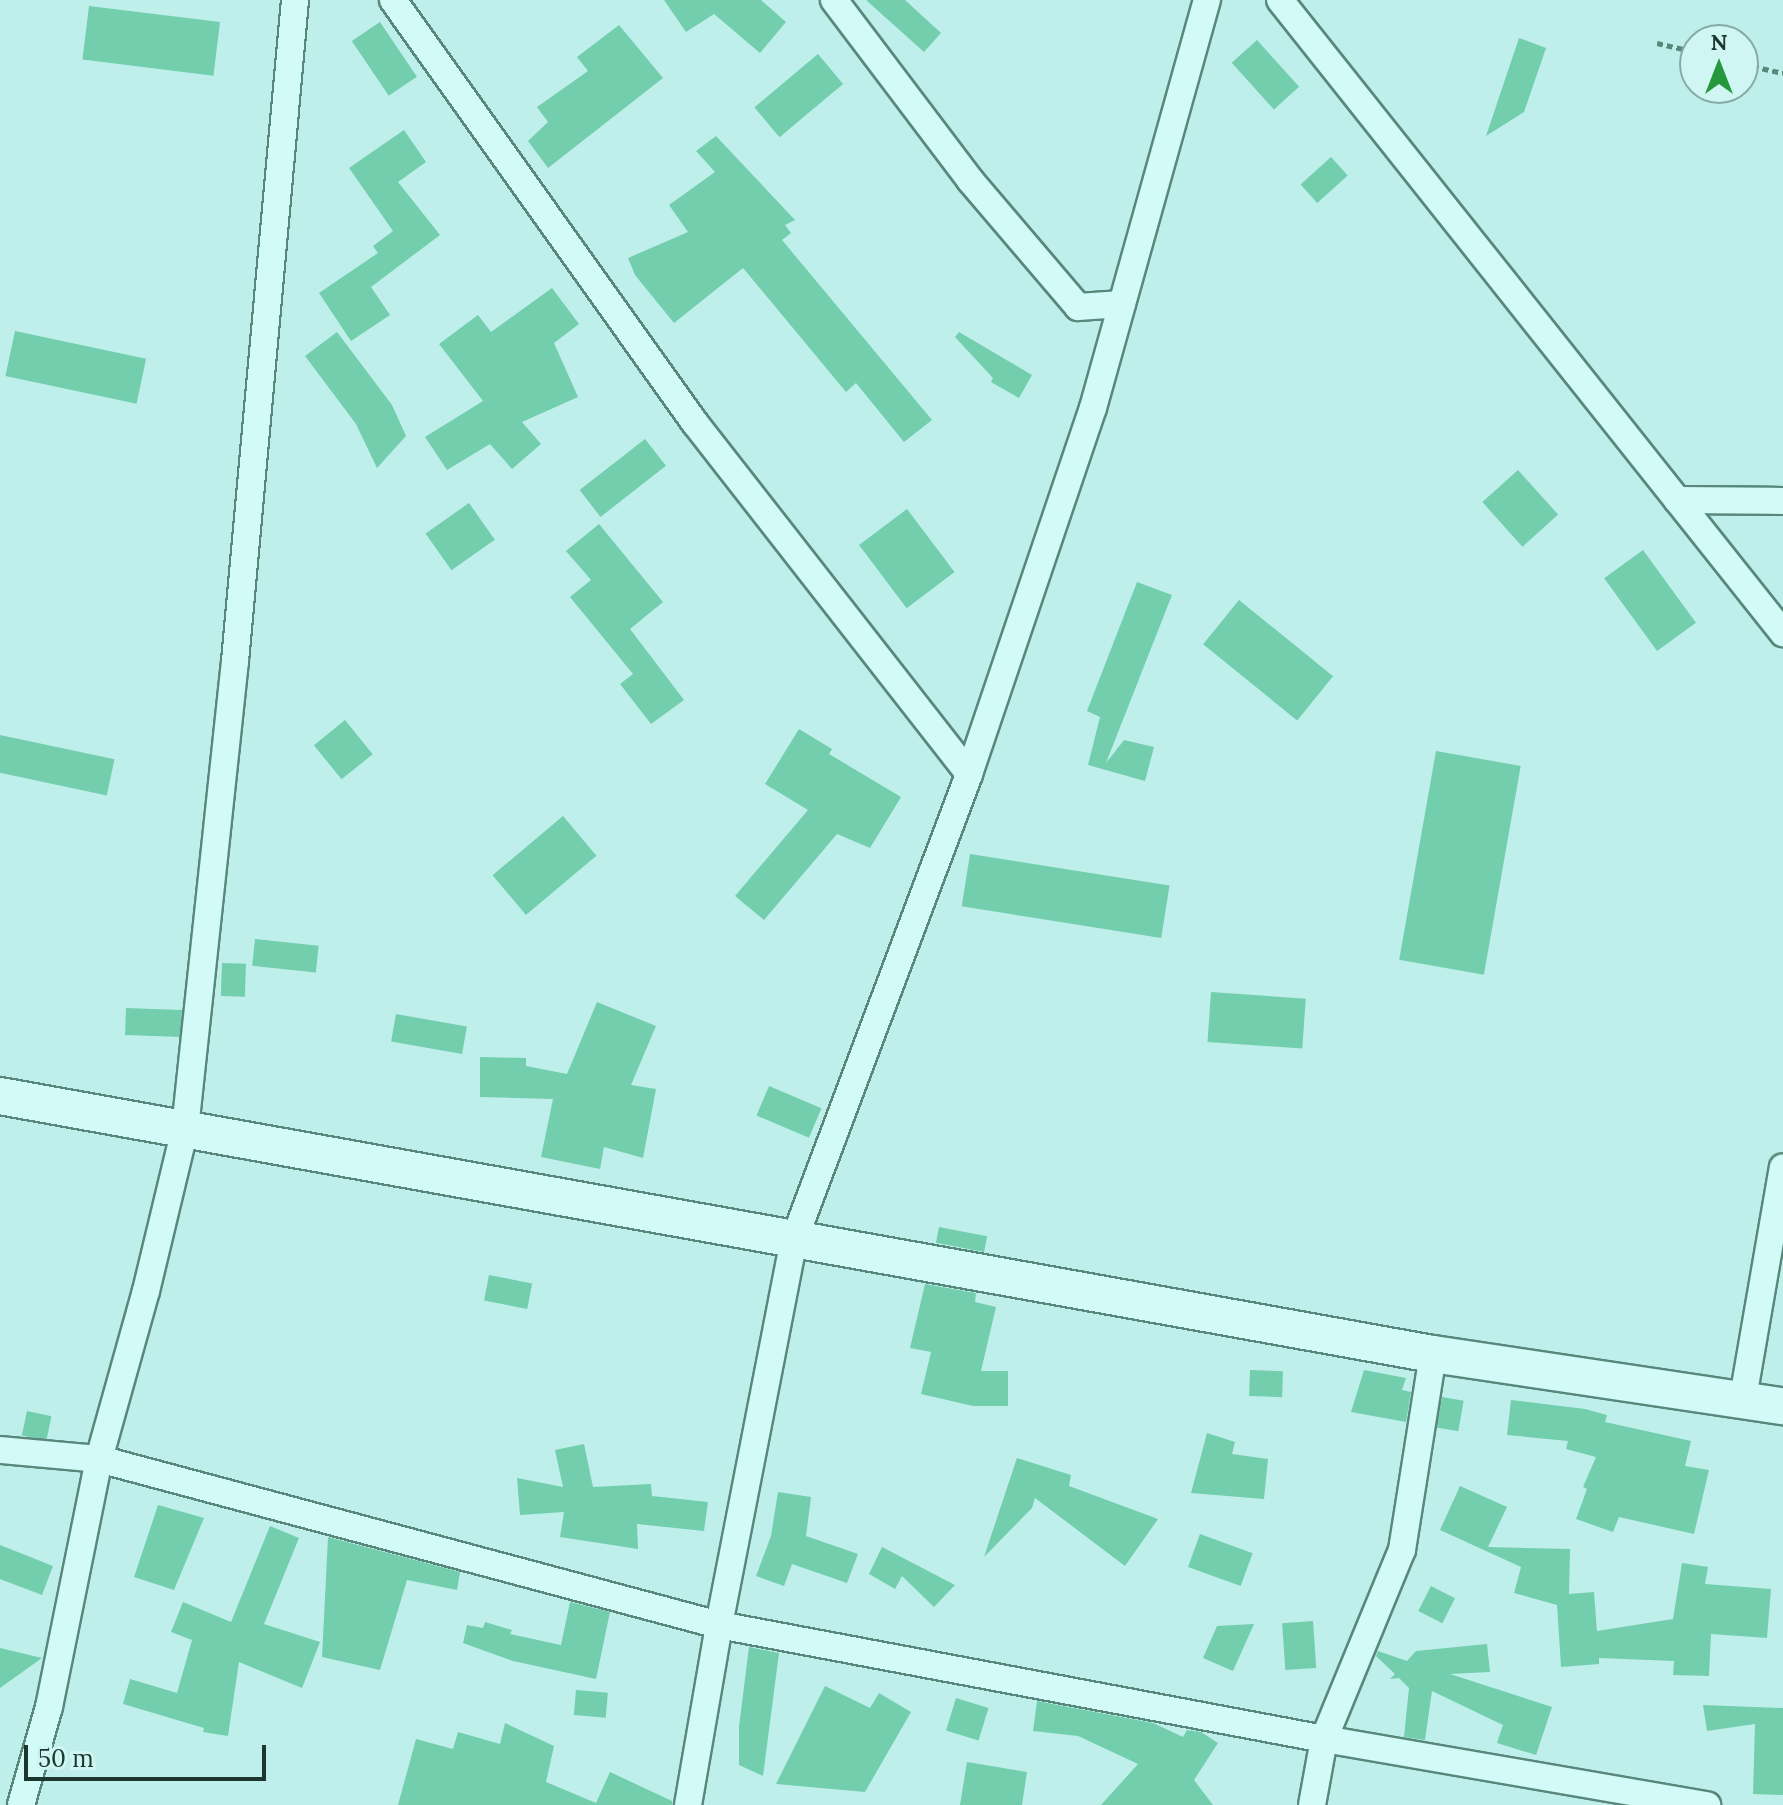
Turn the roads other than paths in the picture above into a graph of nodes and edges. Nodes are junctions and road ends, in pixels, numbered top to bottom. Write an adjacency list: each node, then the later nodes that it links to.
1 (295, 0): 12 (street)
2 (393, 0): 10 (street)
3 (834, 0): 6 (street)
4 (1207, 0): 6 (street)
5 (1293, 4): 7 (street)
6 (1122, 304): 10 (street)
7 (1677, 500): 8 (street); 9 (street)
8 (1783, 501)
9 (1783, 633)
10 (969, 774): 14 (street)
11 (0, 1096): 12 (main road)
12 (185, 1129): 14 (main road); 19 (street)
13 (1783, 1167): 16 (street)
14 (794, 1240): 15 (main road); 20 (street)
15 (1433, 1354): 16 (main road); 21 (street)
16 (1743, 1398): 17 (main road)
17 (1783, 1406)
18 (0, 1450): 19 (street)
19 (99, 1459): 20 (street); 22 (street)
20 (719, 1625): 21 (street); 23 (street)
21 (1324, 1739): 24 (street); 25 (street)
22 (21, 1805)
23 (688, 1805)
24 (1312, 1805)
25 (1707, 1805)

